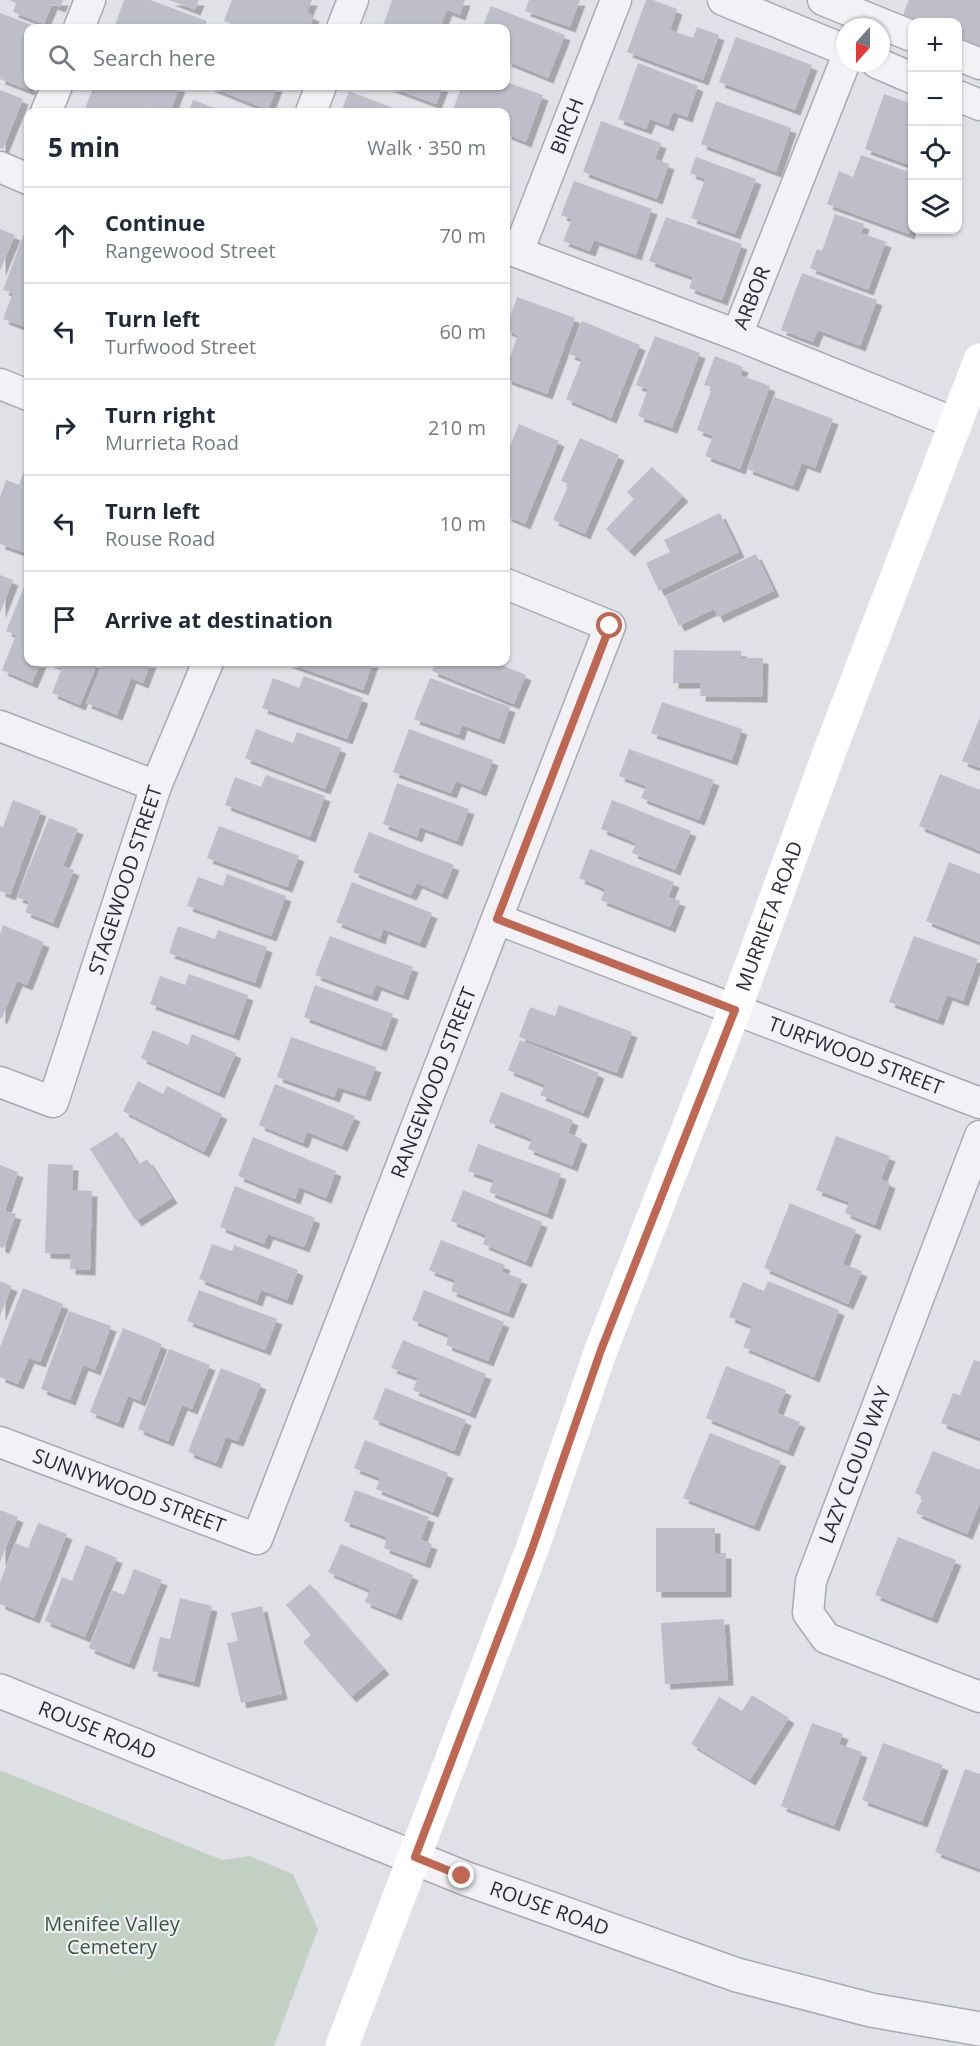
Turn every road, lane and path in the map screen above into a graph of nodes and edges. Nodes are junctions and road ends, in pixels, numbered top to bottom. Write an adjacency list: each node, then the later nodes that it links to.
1 (90, 0): 7 (street)
2 (352, 0): 8 (street)
3 (616, 0): 22 (street, BIRCH)
4 (723, 0): 10 (street)
5 (823, 0): 6 (street)
6 (864, 14): 9 (street)
7 (81, 24)
8 (343, 24)
9 (908, 34)
10 (836, 46)
11 (962, 57): 12 (street)
12 (980, 64)
13 (890, 69): 15 (street)
14 (841, 72): 23 (street, ARBOR)
15 (908, 76)
16 (55, 90): 20 (street)
17 (319, 90): 21 (street)
18 (962, 98): 19 (street)
19 (980, 105)
20 (48, 108)
21 (313, 108)
22 (512, 250): 23 (street, ARBOR)
23 (737, 335): 27 (street)
24 (980, 360): 27 (main road, MURRIETA ROAD)
25 (0, 384): 26 (street)
26 (24, 393)
27 (956, 423): 33 (main road, MURRIETA ROAD)
28 (510, 586): 32 (street, RANGEWOOD STREET)
29 (206, 666): 31 (street, STAGEWOOD STREET)
30 (0, 726): 31 (street)
31 (156, 786): 34 (street, STAGEWOOD STREET)
32 (497, 919): 33 (street, TURFWOOD STREET); 38 (street, RANGEWOOD STREET)
33 (735, 1010): 35 (street, TURFWOOD STREET); 41 (main road, MURRIETA ROAD)
34 (0, 1082)
35 (980, 1103)
36 (980, 1137): 40 (street, LAZY CLOUD WAY)
37 (0, 1442): 38 (street, SUNNYWOOD STREET)
38 (257, 1539)
39 (0, 1690): 41 (street, ROUSE ROAD)
40 (980, 1697)
41 (415, 1857): 42 (street, ROUSE ROAD); 43 (main road, MURRIETA ROAD)
42 (980, 2029)
43 (342, 2046)

